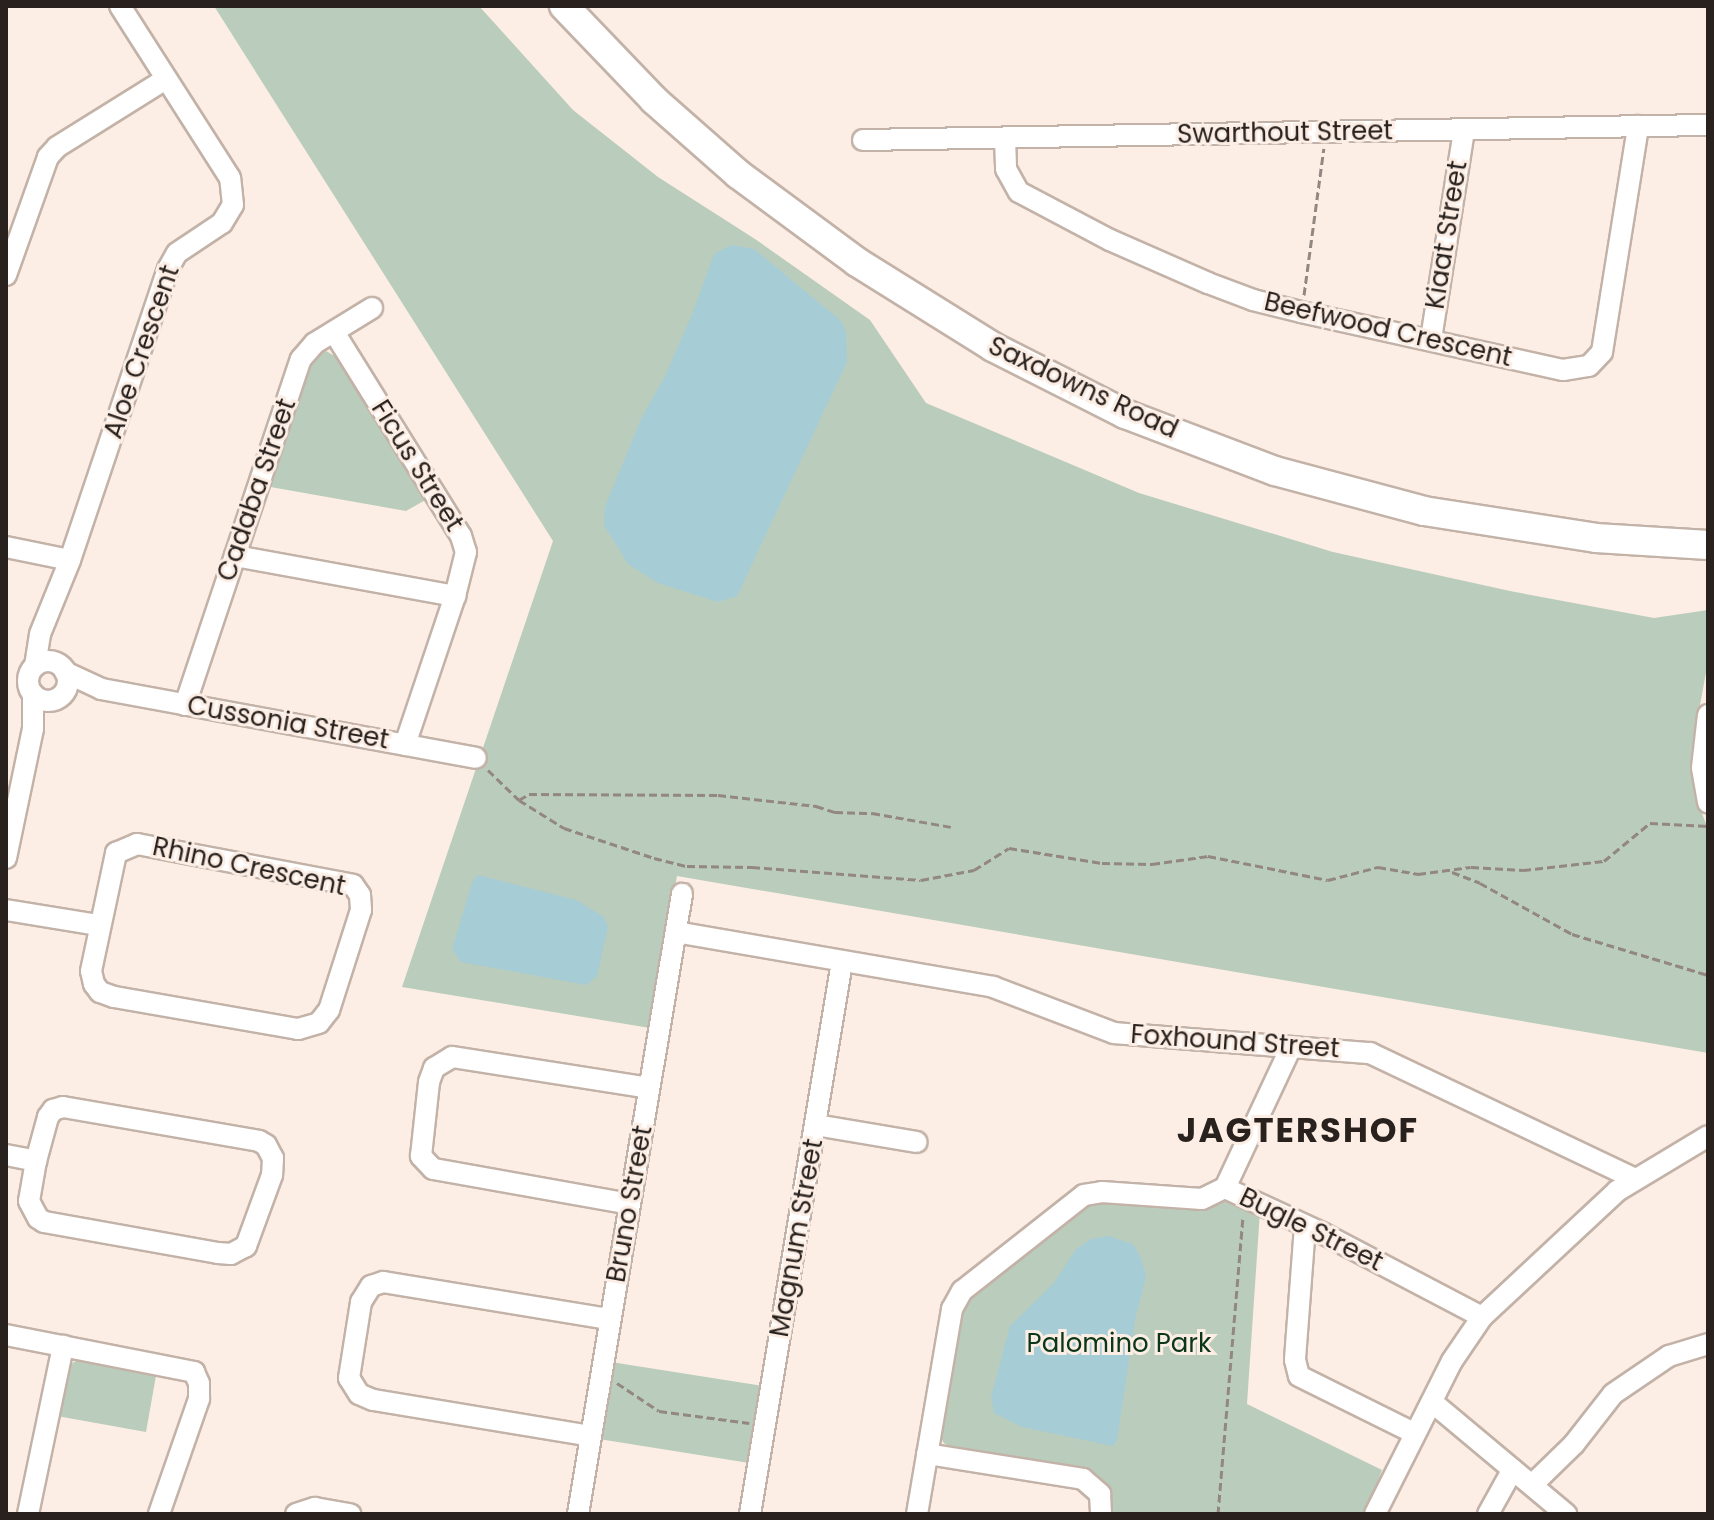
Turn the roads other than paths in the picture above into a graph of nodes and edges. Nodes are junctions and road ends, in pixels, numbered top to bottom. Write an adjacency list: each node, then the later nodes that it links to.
1 (120, 6): 3 (street, Aloe Crescent)
2 (564, 6): 15 (street, Saxdowns Road)
3 (166, 79): 10 (street); 18 (street, Aloe Crescent)
4 (1708, 125): 5 (street, Swarthout Street)
5 (1638, 126): 6 (street, Swarthout Street); 14 (street, Beefwood Crescent)
6 (1464, 130): 7 (street, Swarthout Street); 14 (street, Kiaat Street)
7 (1005, 138): 8 (street, Swarthout Street); 14 (street, Beefwood Crescent)
8 (863, 140)
9 (6, 210): 10 (street)
10 (27, 212): 11 (street)
11 (6, 275)
12 (372, 308): 13 (street, Cadaba Street)
13 (334, 332): 17 (street, Cadaba Street); 19 (street, Ficus Street)
14 (1431, 339)
15 (1708, 545)
16 (6, 547): 18 (street)
17 (235, 556): 19 (street); 23 (street, Cadaba Street)
18 (70, 560): 20 (street, Aloe Crescent)
19 (455, 596): 25 (street, Ficus Street)
20 (51, 667): 21 (street, Cussonia Street); 22 (street); 22 (street)
21 (101, 689): 22 (street, Cussonia Street); 23 (street, Cussonia Street)
22 (49, 696): 28 (street)
23 (185, 705): 25 (street, Cussonia Street)
24 (1708, 715): 27 (street)
25 (405, 745): 26 (street, Cussonia Street)
26 (476, 758)
27 (1708, 802)
28 (6, 858)
29 (682, 894): 32 (street, Bruno Street)
30 (6, 910): 31 (street)
31 (99, 925): 31 (street, Rhino Crescent)
32 (676, 932): 33 (street, Foxhound Street); 35 (street, Bruno Street)
33 (842, 962): 34 (street, Foxhound Street); 36 (street, Magnum Street)
34 (1291, 1047): 41 (street, Foxhound Street); 42 (street)
35 (649, 1088): 43 (street, Bruno Street); 43 (street)
36 (816, 1125): 38 (street); 61 (street, Magnum Street)
37 (1708, 1136): 41 (street)
38 (917, 1142)
39 (6, 1155): 40 (street)
40 (36, 1161): 40 (street)
41 (1635, 1179): 45 (street)
42 (1225, 1188): 44 (street, Bugle Street); 53 (street, Bugle Street)
43 (630, 1204): 46 (street, Bruno Street)
44 (1305, 1226): 45 (street, Bugle Street); 51 (street)
45 (1482, 1317): 50 (street)
46 (610, 1319): 52 (street, Bruno Street); 52 (street)
47 (6, 1335): 49 (street)
48 (1708, 1344): 55 (street)
49 (63, 1346): 56 (street); 57 (street)
50 (1432, 1402): 51 (street); 54 (street)
51 (1414, 1433): 64 (street)
52 (591, 1436): 60 (street, Bruno Street)
53 (927, 1454): 62 (street, Bugle Street); 63 (street)
54 (1513, 1469): 55 (street); 65 (street)
55 (1532, 1485): 66 (street)
56 (28, 1514)
57 (159, 1514)
58 (296, 1514): 59 (street)
59 (350, 1514)
60 (578, 1514)
61 (750, 1514)
62 (917, 1514)
63 (1101, 1514)
64 (1375, 1514)
65 (1488, 1514)
66 (1566, 1514)

